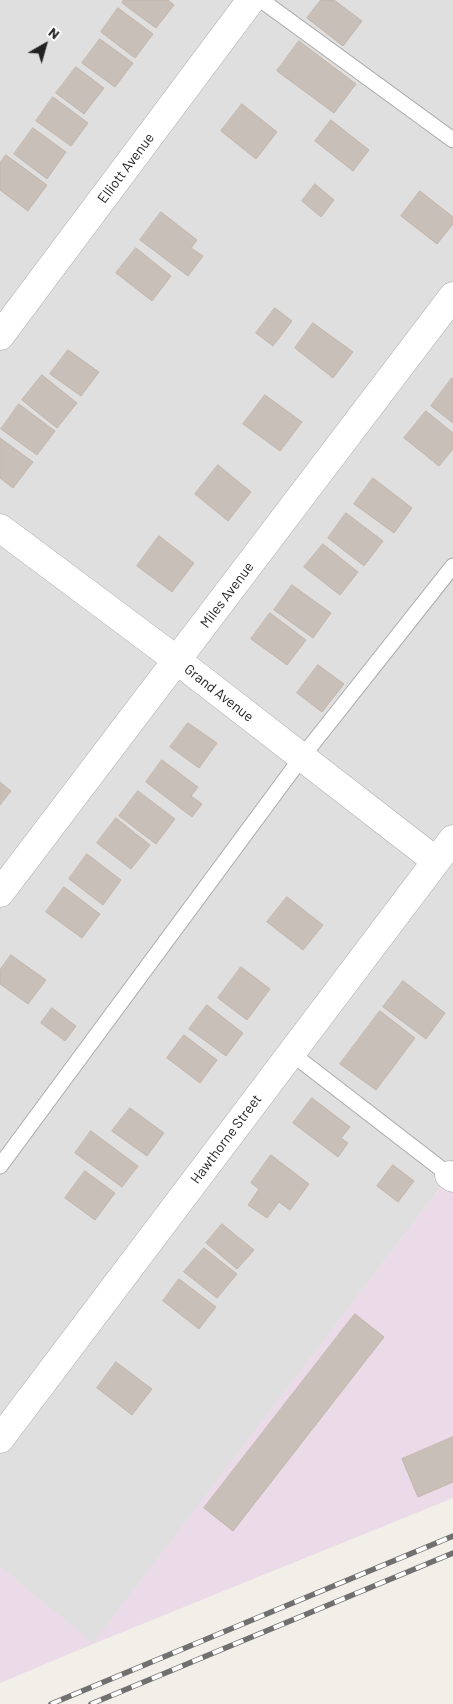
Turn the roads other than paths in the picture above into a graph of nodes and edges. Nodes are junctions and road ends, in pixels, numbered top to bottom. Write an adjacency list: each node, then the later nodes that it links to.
1 (251, 0): 5 (street, Elliott Avenue)
2 (262, 0): 3 (lane)
3 (453, 140)
4 (453, 296): 8 (street, Miles Avenue)
5 (0, 336)
6 (0, 528): 8 (street, Grand Avenue)
7 (453, 566): 9 (lane)
8 (178, 661): 9 (street, Grand Avenue); 12 (street, Miles Avenue)
9 (302, 757): 11 (street, Grand Avenue); 14 (lane)
10 (453, 839): 11 (street, Hawthorne Street)
11 (436, 861): 13 (street, Hawthorne Street)
12 (0, 893)
13 (291, 1053): 15 (lane); 16 (street, Hawthorne Street)
14 (0, 1166)
15 (452, 1174)
16 (0, 1439)

